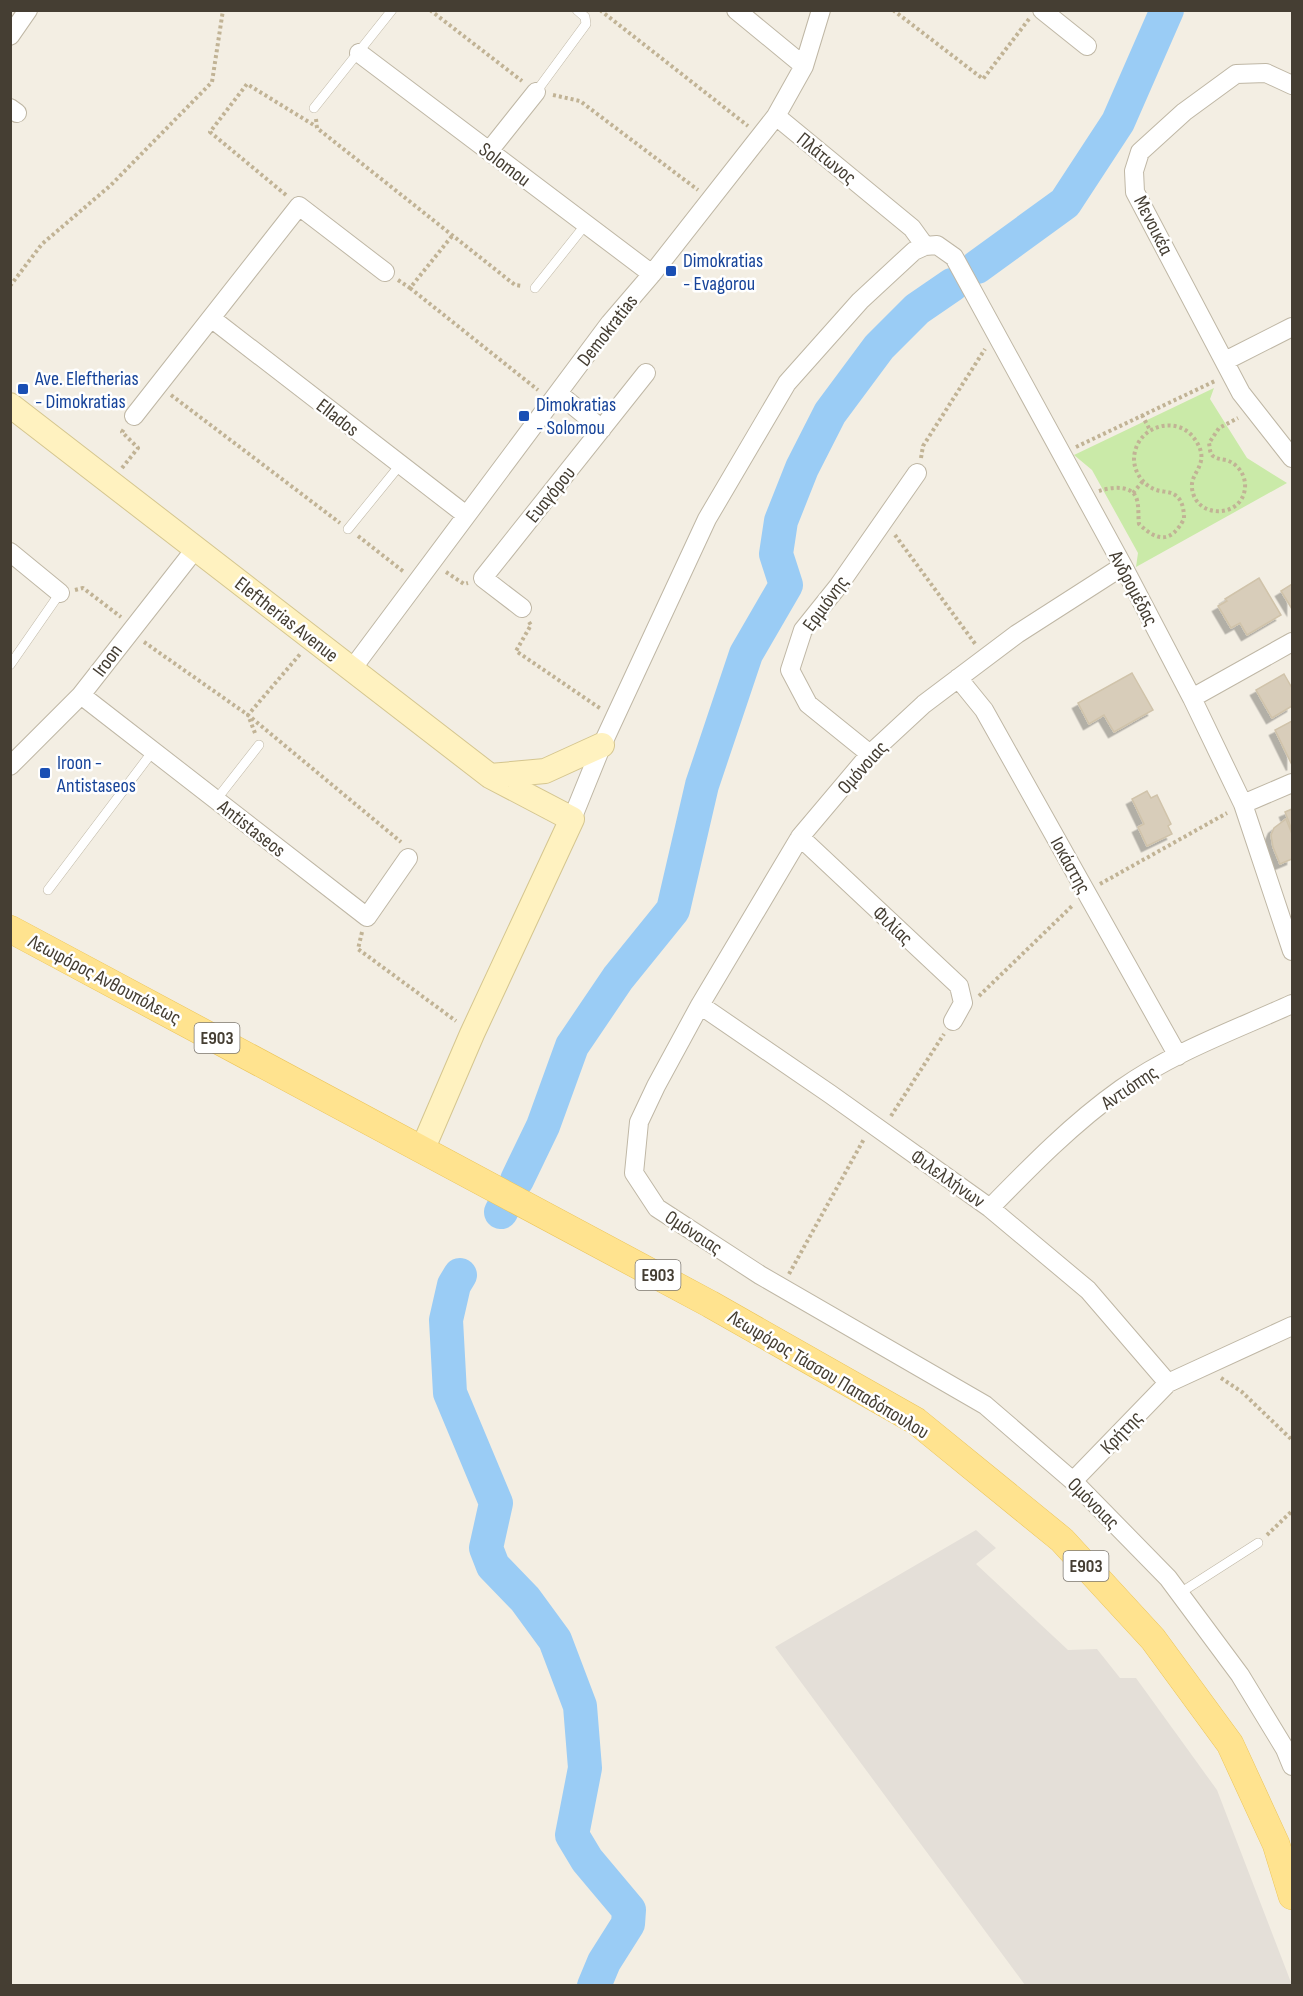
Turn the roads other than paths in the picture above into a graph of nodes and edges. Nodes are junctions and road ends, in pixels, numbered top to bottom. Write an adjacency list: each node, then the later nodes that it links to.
1 (28, 10): 7 (street)
2 (392, 10): 9 (lane)
3 (577, 10): 12 (lane)
4 (736, 10): 10 (street)
5 (821, 10): 10 (street, Demokratias)
6 (1042, 10): 8 (street)
7 (10, 36)
8 (1087, 46)
9 (358, 53): 13 (lane); 15 (street, Solomou)
10 (804, 66): 14 (street, Demokratias)
11 (1293, 85): 23 (street, Μενοικέα)
12 (536, 92): 15 (street)
13 (314, 108)
14 (776, 116): 17 (street, Πλάτωνος); 19 (street, Demokratias)
15 (489, 151): 16 (street, Solomou)
16 (586, 224): 19 (street, Solomou); 20 (lane)
17 (931, 246): 36 (street, Ανδρομέδας); 46 (street)
18 (385, 272): 21 (street)
19 (652, 274): 25 (street, Demokratias)
20 (535, 288)
21 (211, 318): 27 (street); 30 (street, Ellados)
22 (1293, 327): 23 (street)
23 (1228, 367): 29 (street, Μενοικέα)
24 (646, 373): 28 (street, Ευαγόρου)
25 (556, 398): 28 (street); 32 (street, Demokratias)
26 (10, 405): 34 (main road, Eleftherias Avenue)
27 (134, 416)
28 (602, 429): 38 (street, Ευαγόρου)
29 (1293, 458)
30 (400, 465): 32 (street, Ellados); 33 (lane)
31 (917, 473): 48 (street, Ερμιόνης)
32 (466, 515): 41 (street, Demokratias)
33 (348, 529)
34 (196, 548): 41 (main road, Eleftherias Avenue); 43 (street, Iroon)
35 (10, 552): 37 (street)
36 (1123, 566): 42 (street, Ομόνοιας); 44 (street, Ανδρομέδας)
37 (60, 593): 40 (lane)
38 (522, 608)
39 (1293, 642): 44 (street)
40 (10, 665)
41 (352, 669): 50 (main road, Eleftherias Avenue)
42 (958, 678): 48 (street, Ομόνοιας); 64 (street, Ιοκάστης)
43 (81, 695): 47 (street, Antistaseos); 49 (street, Iroon)
44 (1192, 698): 53 (street, Ανδρομέδας)
45 (259, 745): 52 (lane)
46 (602, 745): 50 (main road); 54 (street)
47 (153, 751): 52 (street, Antistaseos); 57 (lane)
48 (870, 754): 55 (street, Ομόνοιας)
49 (10, 766)
50 (490, 776): 54 (main road, Eleftherias Avenue)
51 (1293, 783): 53 (street)
52 (216, 800): 56 (street, Antistaseos)
53 (1244, 804): 59 (street, Ανδρομέδας)
54 (572, 819): 65 (main road)
55 (800, 837): 62 (street, Ομόνοιας); 63 (street, Φιλίας)
56 (408, 858)
57 (48, 890)
58 (10, 929): 65 (main road, Λεωφόρος Ανθουπόλεως / E903)
59 (1290, 931): 60 (street, Ανδρομέδας)
60 (1293, 951)
61 (1293, 1004): 64 (street, Αντιόπης)
62 (700, 1005): 66 (street, Φιλελλήνων); 69 (street, Ομόνοιας)
63 (953, 1021)
64 (1178, 1056): 66 (street, Αντιόπης)
65 (423, 1148): 73 (main road, Λεωφόρος Τάσσου Παπαδόπουλου / E903)
66 (990, 1208): 68 (street, Φιλελλήνων)
67 (1293, 1326): 68 (street)
68 (1168, 1383): 69 (street, Κρήτης)
69 (1073, 1481): 71 (street, Ομόνοιας)
70 (1258, 1543): 71 (lane)
71 (1180, 1593): 72 (street, Ομόνοιας)
72 (1293, 1766)
73 (1293, 1896)

